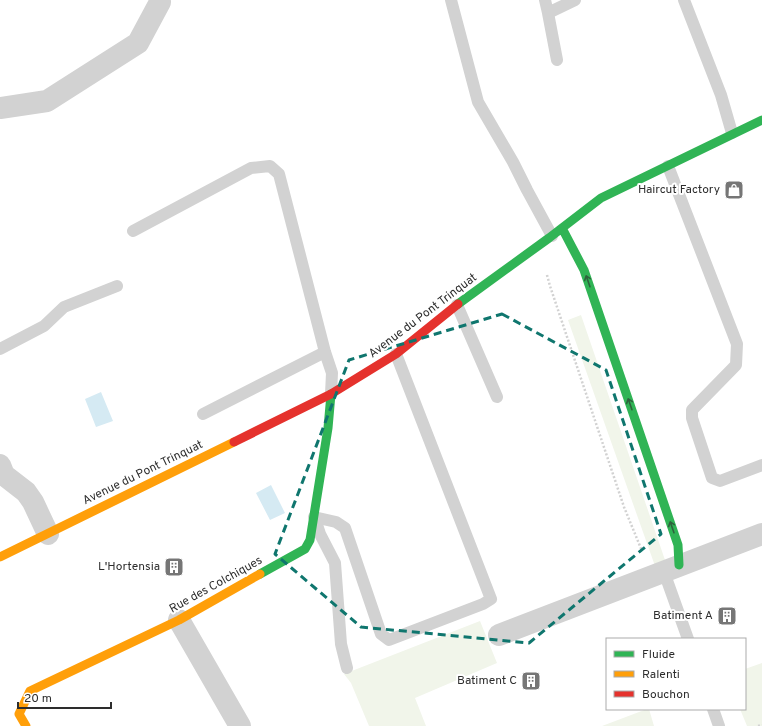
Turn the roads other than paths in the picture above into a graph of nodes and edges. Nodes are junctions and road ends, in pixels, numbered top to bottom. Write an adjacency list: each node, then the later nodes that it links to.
1 (451, 0): 13 (lane)
2 (545, 0): 6 (lane)
3 (575, 0): 6 (lane)
4 (684, 0): 10 (lane)
5 (160, 2): 8 (street)
6 (548, 13): 7 (lane)
7 (557, 60)
8 (0, 108)
9 (762, 120): 10 (street, Avenue du Pont Trinquat)
10 (732, 133): 11 (street, Avenue du Pont Trinquat)
11 (668, 166): 13 (street, Avenue du Pont Trinquat); 22 (lane)
12 (133, 231): 17 (lane)
13 (557, 232): 15 (street, Avenue du Pont Trinquat); 28 (street)
14 (117, 286): 16 (lane)
15 (457, 305): 18 (street, Avenue du Pont Trinquat); 20 (lane)
16 (0, 349)
17 (325, 352): 19 (lane); 21 (lane)
18 (396, 354): 19 (street, Avenue du Pont Trinquat); 24 (lane)
19 (331, 394): 24 (street, Rue des Colchiques); 25 (street, Avenue du Pont Trinquat)
20 (497, 397)
21 (203, 414)
22 (762, 465)
23 (0, 466): 25 (street)
24 (314, 517): 29 (street, Rue des Colchiques); 32 (lane)
25 (48, 534): 27 (street, Avenue du Pont Trinquat)
26 (762, 534): 28 (street)
27 (0, 557)
28 (665, 571): 30 (street); 31 (lane)
29 (179, 620): 34 (street, Rue des Colchiques); 35 (street)
30 (499, 635)
31 (688, 638)
32 (347, 668)
33 (713, 710): 36 (lane)
34 (26, 726)
35 (240, 726)
36 (719, 726)

